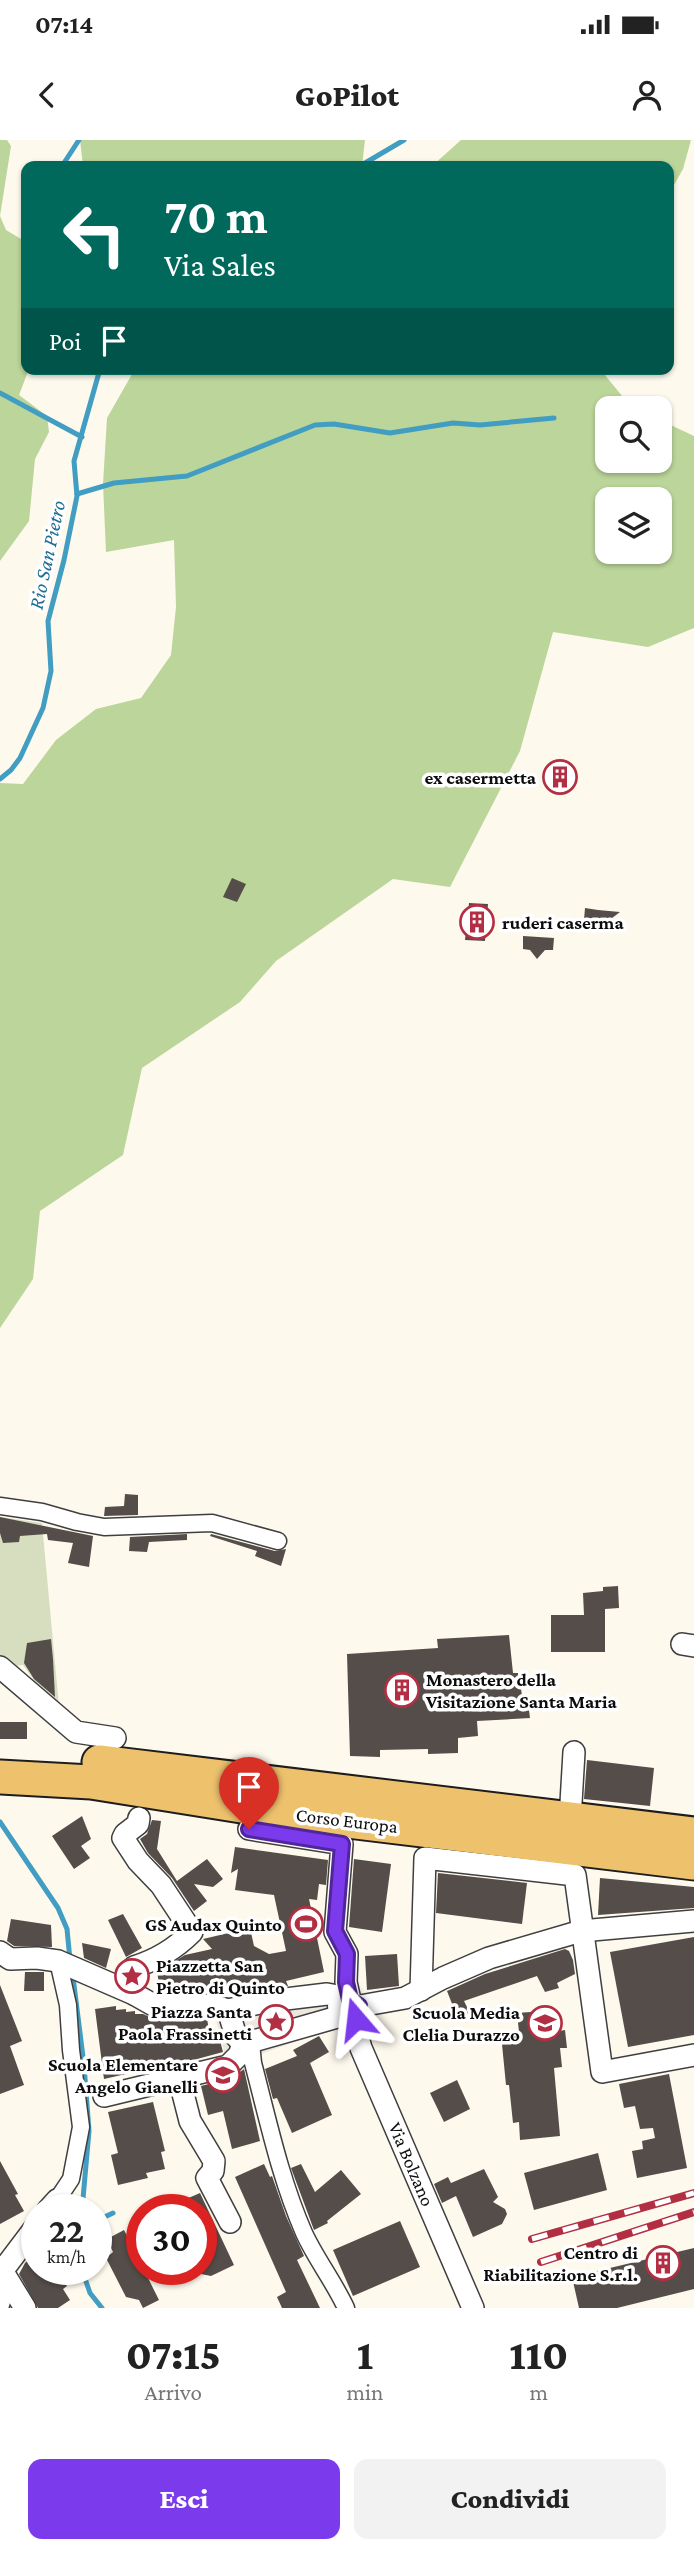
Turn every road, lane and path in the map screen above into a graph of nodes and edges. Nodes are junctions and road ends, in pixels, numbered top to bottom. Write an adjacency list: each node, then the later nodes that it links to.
1 (0, 1506): 2 (street)
2 (278, 1541)
3 (0, 1667): 4 (street)
4 (115, 1738)
5 (574, 1752): 9 (street)
6 (0, 1755): 9 (main road, Corso Europa)
7 (0, 1777): 12 (main road, Corso Europa)
8 (139, 1818): 18 (street)
9 (570, 1820): 11 (main road, Corso Europa)
10 (249, 1829): 20 (street, Via Bolzano)
11 (694, 1834)
12 (694, 1863)
13 (694, 1921): 14 (street)
14 (581, 1931): 17 (street); 17 (street); 22 (street)
15 (0, 1952): 16 (street)
16 (58, 1961): 18 (street); 25 (street)
17 (421, 1990): 20 (street)
18 (134, 1993): 19 (street)
19 (220, 2007): 20 (street); 21 (street)
20 (349, 2009): 21 (street); 32 (street, Via Bolzano)
21 (247, 2043): 23 (street); 31 (street)
22 (694, 2055)
23 (179, 2078): 24 (street); 26 (street)
24 (104, 2096)
25 (61, 2194)
26 (230, 2222)
27 (21, 2247): 28 (street)
28 (2, 2273): 29 (street); 30 (street)
29 (0, 2308)
30 (25, 2308)
31 (346, 2308)
32 (474, 2308)

